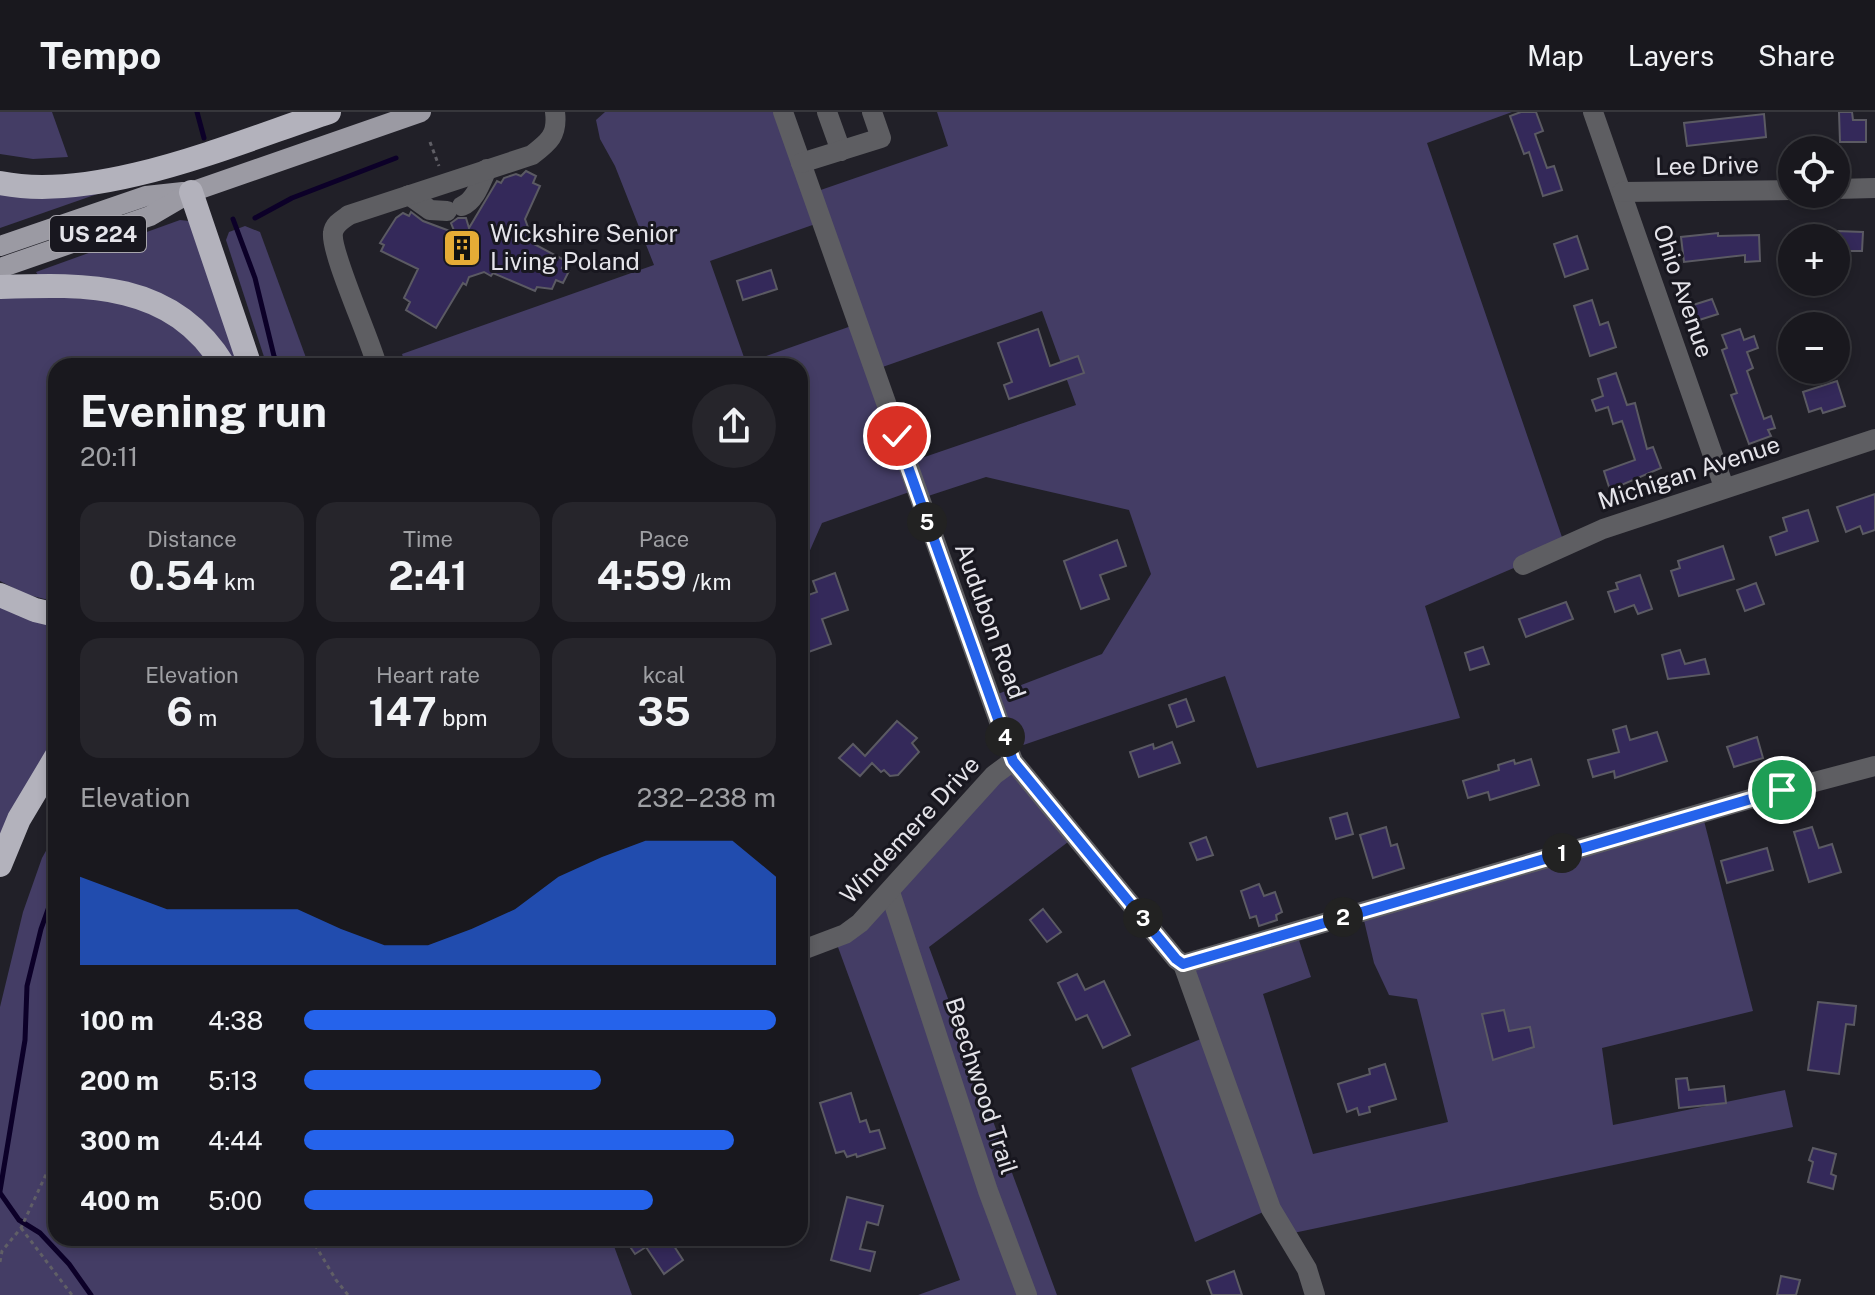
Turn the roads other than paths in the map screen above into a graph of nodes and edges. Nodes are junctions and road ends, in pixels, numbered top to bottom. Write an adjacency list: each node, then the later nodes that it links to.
1 (329, 112): 11 (highway)
2 (555, 112): 10 (street)
3 (783, 112): 9 (street, Audubon Road)
4 (827, 112): 8 (street)
5 (872, 112): 8 (street)
6 (1593, 112): 16 (street, Ohio Avenue)
7 (417, 113): 15 (main road, US 224)
8 (841, 151): 9 (street)
9 (801, 163): 29 (street, Audubon Road)
10 (487, 169): 17 (street); 17 (street)
11 (0, 183)
12 (1875, 188): 13 (street)
13 (1850, 189)
14 (1778, 190): 16 (street, Lee Drive)
15 (191, 192): 18 (main road, US 224); 19 (main road, US 224); 22 (highway)
16 (1622, 192): 25 (street, Ohio Avenue)
17 (409, 195): 23 (street)
18 (0, 246)
19 (0, 268)
20 (0, 287): 21 (highway)
21 (218, 358)
22 (247, 358)
23 (374, 358)
24 (1875, 439): 25 (street, Michigan Avenue)
25 (1724, 487): 26 (street, Michigan Avenue)
26 (1523, 565)
27 (0, 595): 28 (highway)
28 (48, 613)
29 (1013, 761): 33 (street, Windemere Drive); 35 (street, Audubon Road)
30 (1875, 766): 35 (street)
31 (48, 770): 32 (highway)
32 (0, 865)
33 (890, 892): 34 (street, Windemere Drive); 36 (street, Beechwood Trail)
34 (808, 948)
35 (1183, 964): 37 (street)
36 (1027, 1295)
37 (1315, 1295)

